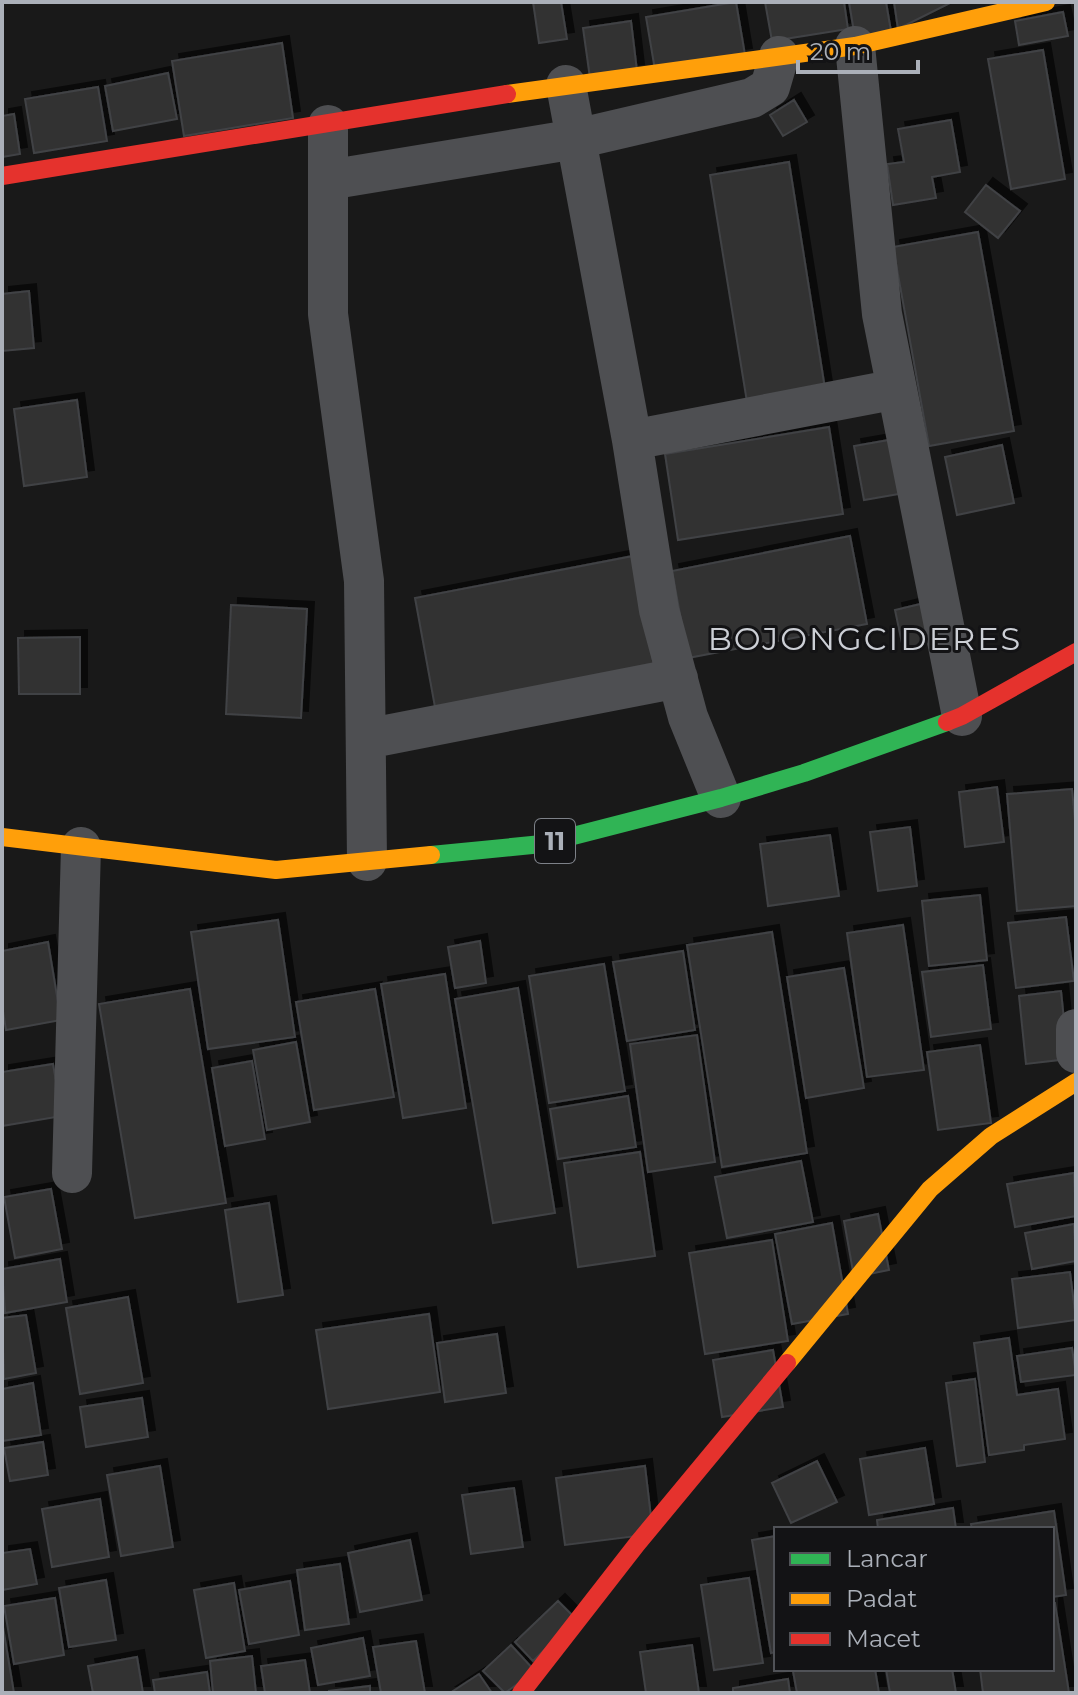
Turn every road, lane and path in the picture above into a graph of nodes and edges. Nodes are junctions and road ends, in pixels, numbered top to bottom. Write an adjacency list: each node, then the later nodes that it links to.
1 (1046, 2): 2 (main road)
2 (855, 46): 3 (main road); 9 (street)
3 (779, 56): 4 (main road); 6 (street)
4 (566, 85): 5 (main road); 6 (street)
5 (328, 125): 7 (main road); 8 (street)
6 (576, 139): 8 (street); 10 (street)
7 (2, 176)
8 (328, 180): 14 (street)
9 (897, 389): 10 (street); 13 (street)
10 (632, 440): 12 (street)
11 (1075, 658): 13 (main road, 11)
12 (678, 678): 14 (street); 15 (street)
13 (962, 716): 15 (main road, 11)
14 (366, 739): 18 (street)
15 (721, 798): 18 (main road, 11)
16 (2, 837): 17 (main road, 11)
17 (81, 847): 18 (main road, 11); 22 (street)
18 (367, 861)
19 (1076, 1029): 20 (street)
20 (1076, 1053)
21 (1076, 1082): 23 (main road)
22 (72, 1173)
23 (521, 1693)

